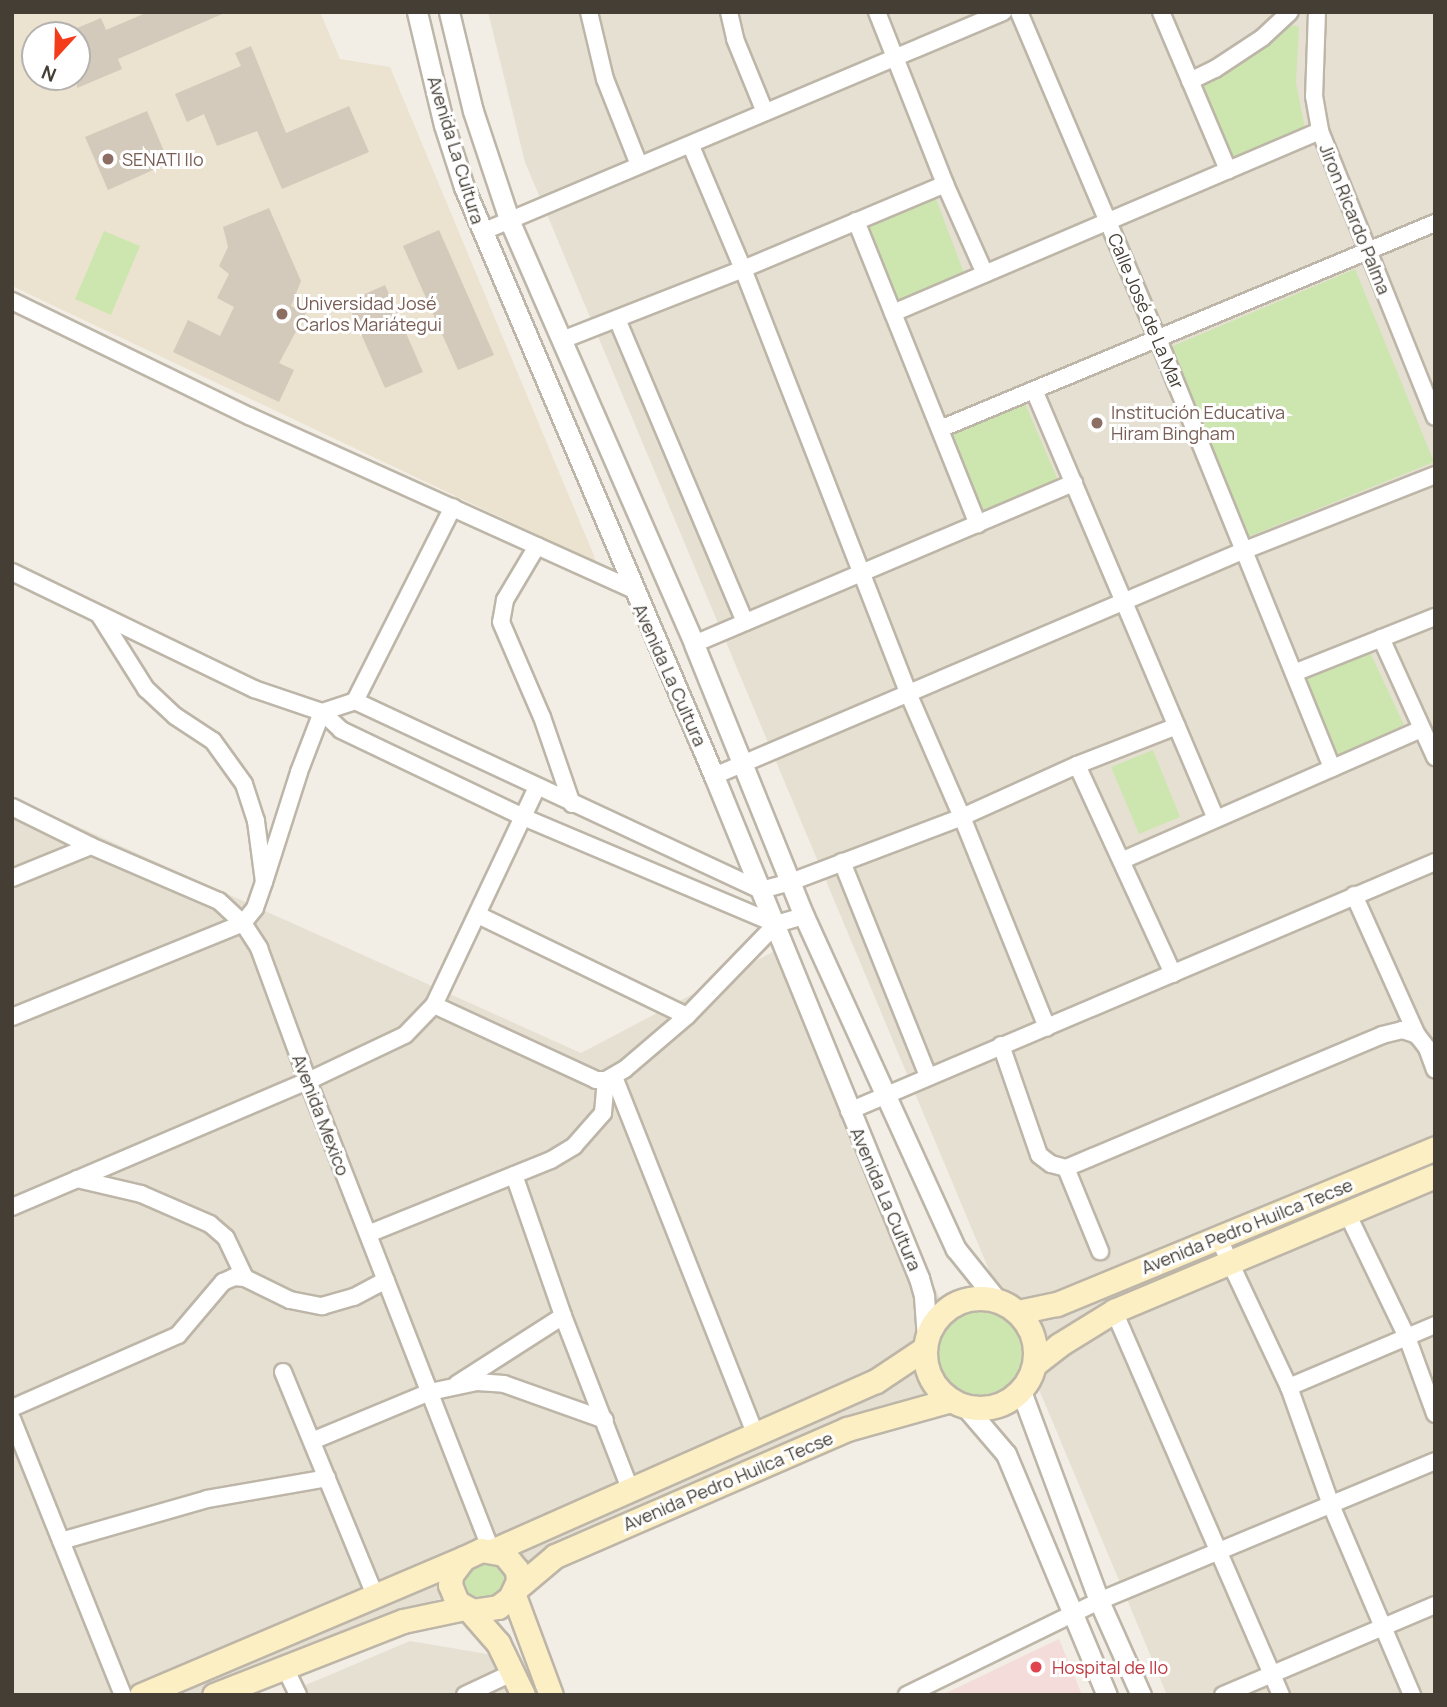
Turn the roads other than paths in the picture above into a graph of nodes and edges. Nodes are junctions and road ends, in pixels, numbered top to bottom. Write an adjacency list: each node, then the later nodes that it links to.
1 (417, 12): 23 (street, Avenida La Cultura)
2 (449, 12): 20 (street, Avenida La Cultura)
3 (589, 12): 16 (street)
4 (729, 12): 13 (street)
5 (877, 12): 11 (street)
6 (1003, 12): 11 (street)
7 (1019, 12): 21 (street, Calle José de La Mar)
8 (1161, 12): 12 (street)
9 (1290, 12): 12 (street)
10 (1317, 12): 14 (street, Jiron Ricardo Palma)
11 (894, 58): 13 (street); 18 (street)
12 (1190, 81): 17 (street)
13 (765, 112): 15 (street)
14 (1320, 131): 17 (street); 24 (street, Jiron Ricardo Palma)
15 (691, 146): 16 (street); 25 (street)
16 (639, 165): 20 (street)
17 (1228, 170): 21 (street)
18 (945, 184): 19 (street); 26 (street)
19 (856, 221): 25 (street); 28 (street)
20 (510, 222): 23 (street); 31 (street, Avenida La Cultura)
21 (1108, 222): 26 (street); 30 (street, Calle José de La Mar)
22 (1435, 223): 24 (street)
23 (482, 232): 43 (street, Avenida La Cultura)
24 (1369, 251): 30 (street); 33 (street, Jiron Ricardo Palma)
25 (743, 269): 29 (street); 42 (street)
26 (985, 274): 28 (street)
27 (12, 302): 37 (street)
28 (893, 313): 34 (street)
29 (617, 318): 31 (street); 47 (street)
30 (1158, 338): 32 (street); 40 (street, Calle José de La Mar)
31 (562, 340): 49 (street, Avenida La Cultura)
32 (1034, 390): 34 (street); 36 (street)
33 (1435, 417)
34 (940, 429): 38 (street)
35 (1435, 475): 40 (street)
36 (1074, 483): 38 (street); 44 (street)
37 (453, 507): 39 (street); 52 (street)
38 (978, 524): 42 (street)
39 (537, 546): 43 (street); 62 (street)
40 (1245, 550): 44 (street); 50 (street, Calle José de La Mar)
41 (12, 572): 45 (street)
42 (860, 572): 47 (street); 51 (street)
43 (632, 589): 60 (street, Avenida La Cultura)
44 (1124, 603): 51 (street); 54 (street)
45 (99, 615): 53 (street); 72 (street)
46 (1435, 617): 48 (street)
47 (746, 622): 49 (street)
48 (1381, 638): 50 (street); 55 (street)
49 (694, 644): 57 (street, Avenida La Cultura)
50 (1294, 673): 59 (street, Calle José de La Mar)
51 (908, 693): 57 (street); 65 (street)
52 (355, 701): 53 (street); 61 (street)
53 (322, 712): 64 (street); 72 (street)
54 (1177, 726): 58 (street); 66 (street)
55 (1422, 729): 56 (street); 59 (street)
56 (1435, 757)
57 (743, 765): 60 (street); 73 (street, Avenida La Cultura)
58 (1077, 765): 65 (street); 68 (street)
59 (1332, 768): 66 (street)
60 (714, 776): 74 (street, Avenida La Cultura)
61 (537, 787): 62 (street); 64 (street)
62 (572, 804): 74 (street)
63 (12, 807): 67 (street, Avenida Mexico)
64 (523, 817): 76 (street); 79 (street)
65 (962, 817): 69 (street); 84 (street)
66 (1216, 818): 68 (street)
67 (91, 846): 71 (street); 78 (street, Avenida Mexico)
68 (1123, 860): 80 (street)
69 (842, 862): 73 (street); 88 (street)
70 (1435, 862): 75 (street)
71 (12, 878)
72 (264, 882): 78 (street)
73 (791, 882): 74 (street); 77 (street, Avenida La Cultura)
74 (761, 890): 79 (street, Avenida La Cultura)
75 (1354, 895): 80 (street); 85 (street)
76 (478, 915): 81 (street); 82 (street)
77 (804, 916): 79 (street); 91 (street, Avenida La Cultura)
78 (243, 923): 83 (street); 90 (street, Avenida Mexico)
79 (776, 924): 82 (street); 92 (street, Avenida La Cultura)
80 (1172, 974): 84 (street)
81 (435, 1005): 89 (street); 90 (street)
82 (687, 1016): 89 (street)
83 (12, 1017)
84 (1047, 1027): 86 (street)
85 (1417, 1035): 87 (street); 94 (street)
86 (1001, 1045): 88 (street); 94 (street)
87 (1435, 1070)
88 (928, 1076): 91 (street)
89 (610, 1079): 95 (street); 124 (street)
90 (308, 1081): 97 (street); 100 (street, Avenida Mexico)
91 (885, 1094): 92 (street); 106 (street, Avenida La Cultura)
92 (849, 1111): 112 (street, Avenida La Cultura)
93 (1435, 1148): 101 (main road, Avenida Pedro Huilca Tecse)
94 (1066, 1168): 102 (street)
95 (514, 1175): 100 (street); 109 (street)
96 (1435, 1176): 99 (main road, Avenida Pedro Huilca Tecse)
97 (78, 1179): 98 (street); 104 (street)
98 (12, 1207)
99 (1347, 1213): 103 (main road, Avenida Pedro Huilca Tecse); 111 (street)
100 (368, 1234): 105 (street, Avenida Mexico)
101 (1218, 1237): 103 (street); 107 (main road, Avenida Pedro Huilca Tecse)
102 (1100, 1251)
103 (1229, 1262): 108 (main road, Avenida Pedro Huilca Tecse); 116 (street)
104 (245, 1278): 105 (street); 120 (street)
105 (386, 1280): 118 (street, Avenida Mexico)
106 (996, 1299): 107 (main road); 112 (main road)
107 (1018, 1311): 113 (main road)
108 (1114, 1311): 113 (main road, Avenida Pedro Huilca Tecse); 132 (street)
109 (563, 1316): 115 (street); 123 (street)
110 (1435, 1325): 111 (street)
111 (1407, 1336): 116 (street); 121 (street)
112 (926, 1342): 119 (main road); 124 (main road, Avenida Pedro Huilca Tecse)
113 (1035, 1364): 117 (main road)
114 (283, 1372): 125 (street)
115 (455, 1385): 118 (street); 123 (street)
116 (1289, 1387): 129 (street)
117 (1021, 1391): 119 (main road); 136 (street)
118 (430, 1392): 125 (street); 131 (street, Avenida Mexico)
119 (958, 1403): 134 (main road, Avenida Pedro Huilca Tecse); 139 (street)
120 (12, 1408)
121 (1435, 1414)
122 (12, 1419): 130 (street)
123 (605, 1420): 128 (street)
124 (756, 1436): 128 (main road, Avenida Pedro Huilca Tecse)
125 (312, 1441): 127 (street)
126 (1435, 1461): 129 (street)
127 (327, 1478): 130 (street); 135 (street)
128 (630, 1489): 131 (main road, Avenida Pedro Huilca Tecse)
129 (1331, 1505): 132 (street); 140 (street)
130 (61, 1541): 144 (street)
131 (493, 1550): 133 (main road); 134 (main road)
132 (1218, 1553): 136 (street); 143 (street)
133 (464, 1558): 135 (main road); 138 (main road)
134 (515, 1591): 138 (main road); 150 (main road)
135 (375, 1595): 145 (main road)
136 (1099, 1601): 139 (street); 153 (street)
137 (1435, 1605): 140 (street)
138 (467, 1609): 141 (main road); 142 (main road)
139 (1074, 1613): 151 (street); 152 (street)
140 (1383, 1627): 143 (street); 156 (street)
141 (285, 1668): 146 (main road); 147 (street)
142 (514, 1672): 148 (street); 149 (main road)
143 (1273, 1676): 154 (street); 155 (street)
144 (123, 1695)
145 (141, 1695)
146 (214, 1695)
147 (298, 1695)
148 (465, 1695)
149 (523, 1695)
150 (551, 1695)
151 (907, 1695)
152 (1107, 1695)
153 (1141, 1695)
154 (1223, 1695)
155 (1281, 1695)
156 (1412, 1695)

